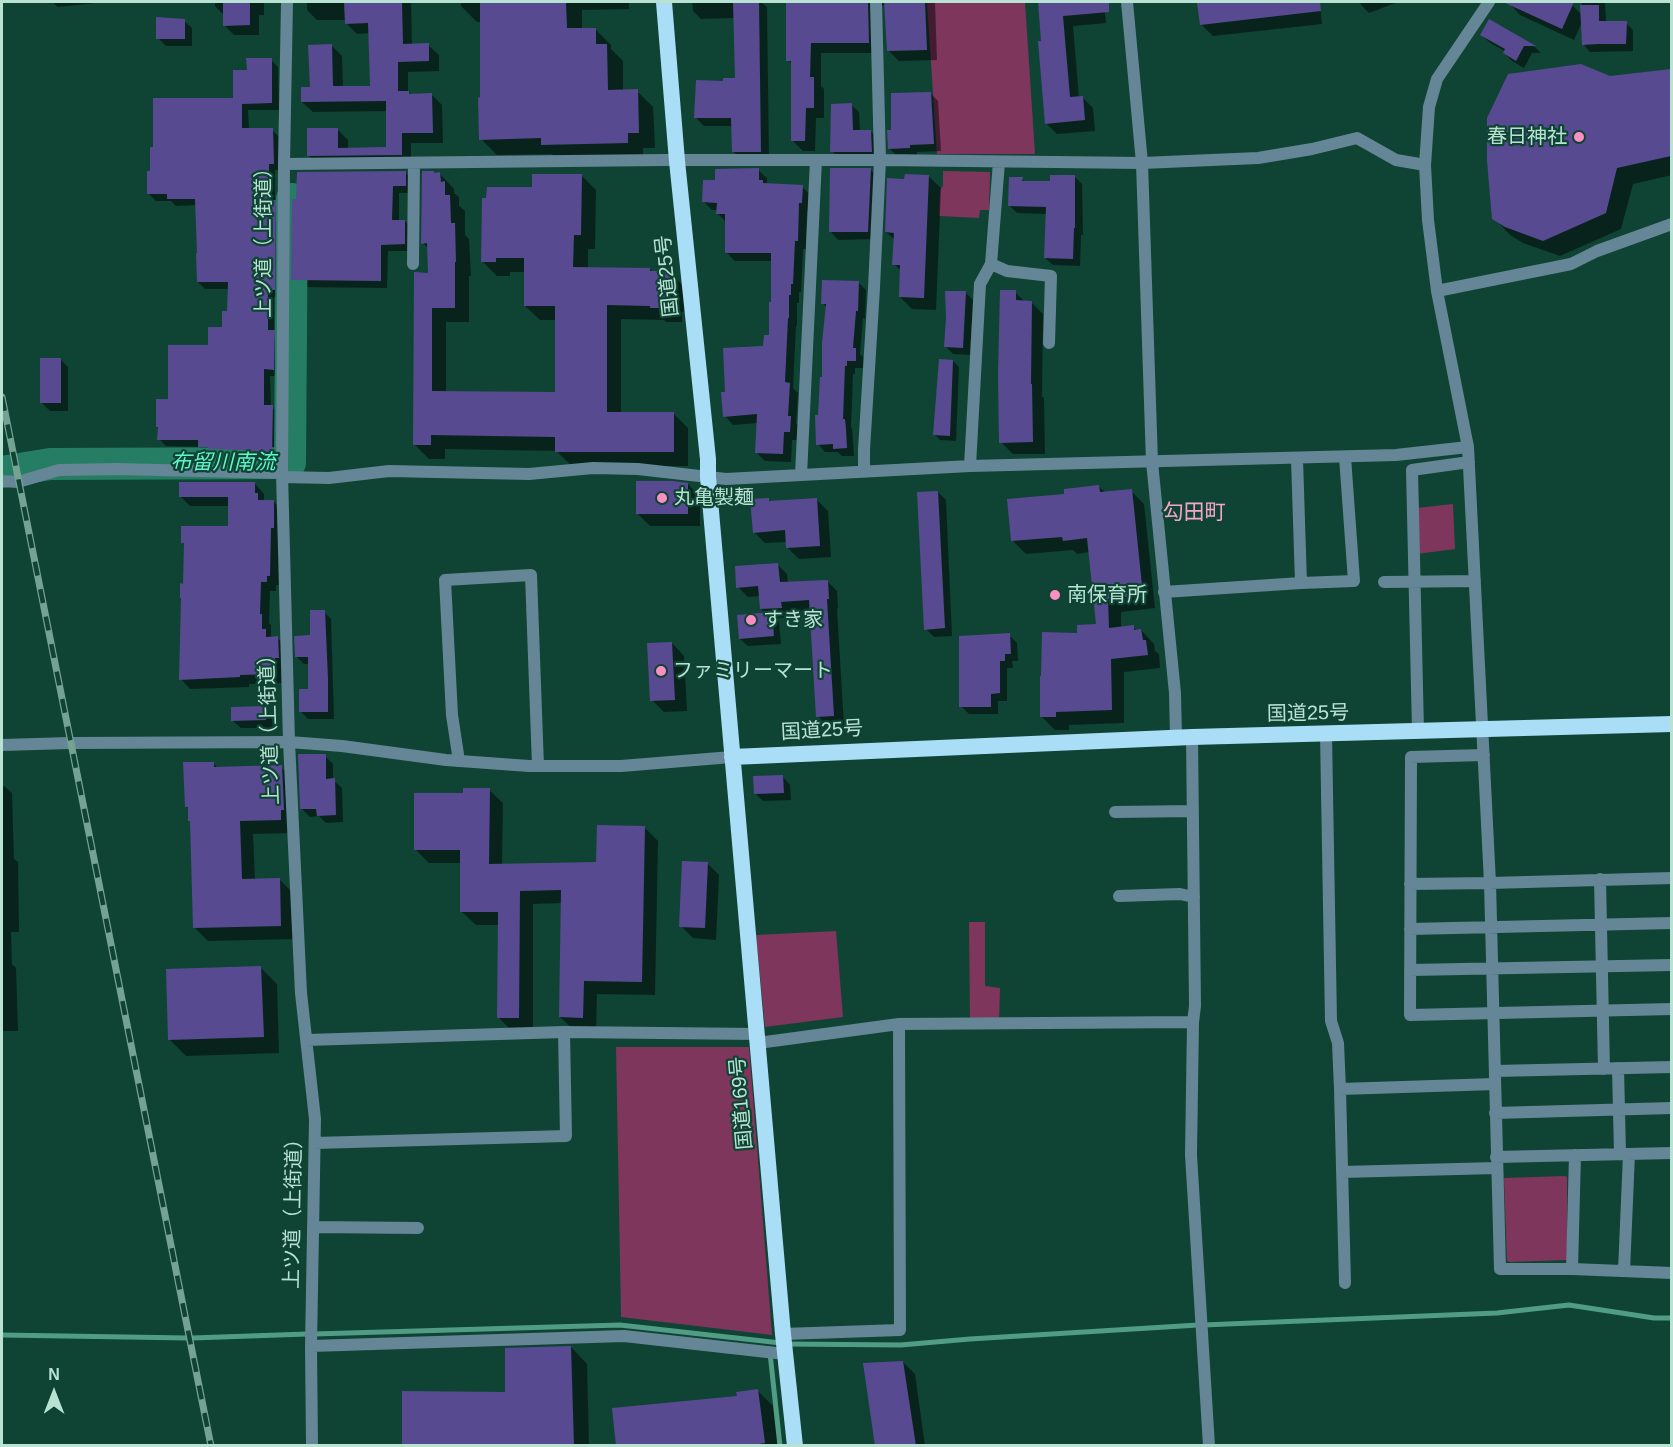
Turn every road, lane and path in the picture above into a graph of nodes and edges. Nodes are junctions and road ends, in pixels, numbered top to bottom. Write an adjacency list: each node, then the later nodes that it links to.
1 (286, 2): 12 (street, 上ツ道（上街道）)
2 (664, 2): 8 (highway, 国道25号)
3 (876, 2): 7 (street)
4 (1127, 2): 11 (street)
5 (1489, 2): 13 (street)
6 (816, 160): 7 (street); 8 (street); 27 (street)
7 (880, 160): 9 (street); 25 (street)
8 (677, 161): 10 (street); 28 (highway, 国道25号)
9 (999, 162): 11 (street); 16 (street)
10 (414, 163): 12 (street); 15 (street)
11 (1142, 163): 13 (street); 22 (street)
12 (284, 164): 26 (street, 上ツ道（上街道）)
13 (1425, 165): 17 (street)
14 (1671, 225): 17 (street)
15 (413, 264)
16 (991, 264): 18 (street); 24 (street)
17 (1437, 291): 19 (street)
18 (1049, 344)
19 (1468, 447): 20 (street); 23 (street)
20 (1345, 458): 21 (street); 33 (street)
21 (1297, 459): 22 (street); 33 (street)
22 (1152, 462): 24 (street); 34 (street)
23 (1469, 462): 30 (street); 31 (street)
24 (970, 466): 25 (street)
25 (864, 472): 27 (street)
26 (282, 475): 28 (street); 29 (street); 40 (street, 上ツ道（上街道）)
27 (801, 475): 28 (street)
28 (708, 477): 43 (highway, 国道25号)
29 (2, 481)
30 (1415, 581): 31 (street); 32 (street); 37 (street)
31 (1475, 581): 36 (street)
32 (1384, 582)
33 (1301, 583): 34 (street)
34 (1164, 592): 39 (street)
35 (1671, 724): 36 (highway, 国道25号)
36 (1483, 729): 37 (highway, 国道25号); 42 (street)
37 (1418, 731): 38 (highway, 国道25号)
38 (1326, 735): 39 (highway, 国道25号); 74 (street)
39 (1184, 737): 43 (highway, 国道25号); 46 (street)
40 (289, 742): 41 (street); 44 (street); 69 (street, 上ツ道（上街道）)
41 (2, 745)
42 (1484, 755): 50 (street); 51 (street)
43 (732, 756): 45 (street); 68 (highway, 国道169号)
44 (459, 761): 45 (street); 45 (street)
45 (538, 766)
46 (1193, 811): 47 (street); 53 (street)
47 (1114, 812)
48 (1671, 878): 49 (street)
49 (1600, 879): 51 (street); 55 (street)
50 (1410, 884): 51 (street); 57 (street)
51 (1490, 884): 56 (street)
52 (1119, 896): 53 (street)
53 (1194, 897): 65 (street)
54 (1671, 922): 55 (street)
55 (1601, 924): 56 (street); 59 (street)
56 (1491, 927): 57 (street); 60 (street)
57 (1410, 929): 61 (street)
58 (1671, 964): 59 (street)
59 (1602, 966): 60 (street); 63 (street)
60 (1492, 968): 61 (street); 64 (street)
61 (1410, 970): 64 (street)
62 (1671, 1009): 63 (street)
63 (1603, 1011): 64 (street); 71 (street)
64 (1493, 1013): 73 (street)
65 (1192, 1022): 66 (street); 95 (street)
66 (900, 1024): 68 (street); 90 (street)
67 (564, 1032): 68 (street); 69 (street); 78 (street)
68 (758, 1039): 90 (highway, 国道169号)
69 (307, 1040): 78 (street, 上ツ道（上街道）)
70 (1671, 1067): 72 (street)
71 (1604, 1068): 72 (street); 73 (street)
72 (1618, 1068): 76 (street)
73 (1495, 1078): 74 (street); 77 (street)
74 (1341, 1089): 83 (street)
75 (1671, 1108): 76 (street)
76 (1619, 1109): 77 (street); 80 (street)
77 (1496, 1113): 82 (street)
78 (315, 1143): 84 (street, 上ツ道（上街道）)
79 (1671, 1153): 80 (street)
80 (1624, 1154): 81 (street); 87 (street)
81 (1575, 1155): 82 (street); 86 (street)
82 (1496, 1162): 83 (street); 86 (street)
83 (1342, 1172): 89 (street)
84 (314, 1227): 85 (street); 91 (street, 上ツ道（上街道）)
85 (418, 1228)
86 (1572, 1269): 87 (street)
87 (1624, 1271): 88 (street)
88 (1671, 1273)
89 (1345, 1283)
90 (783, 1334): 92 (highway, 国道169号)
91 (311, 1346): 92 (street); 93 (street, 上ツ道（上街道）)
92 (785, 1354): 94 (highway, 国道169号)
93 (312, 1446)
94 (795, 1446)
95 (1209, 1446)

